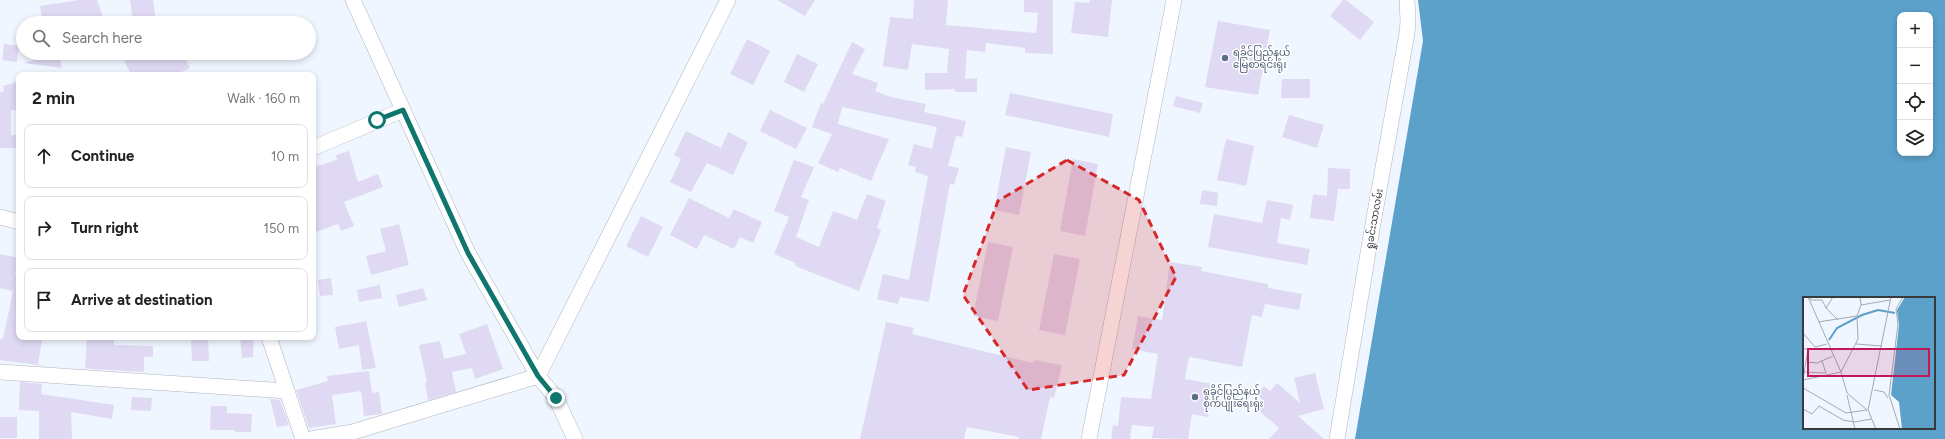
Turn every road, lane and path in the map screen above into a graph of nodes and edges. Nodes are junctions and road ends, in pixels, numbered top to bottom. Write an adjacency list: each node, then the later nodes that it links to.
1 (353, 0): 5 (street)
2 (728, 0): 11 (street)
3 (1174, 0): 16 (street)
4 (1407, 0): 17 (street, ရှုခင်းသာလမ်း)
5 (403, 110): 6 (street); 11 (street)
6 (316, 147)
7 (0, 217): 8 (street)
8 (16, 221)
9 (270, 340): 12 (street)
10 (0, 372): 12 (street)
11 (538, 376): 14 (street); 15 (street)
12 (287, 391): 13 (street)
13 (302, 439)
14 (311, 439)
15 (575, 439)
16 (1089, 439)
17 (1337, 439)

